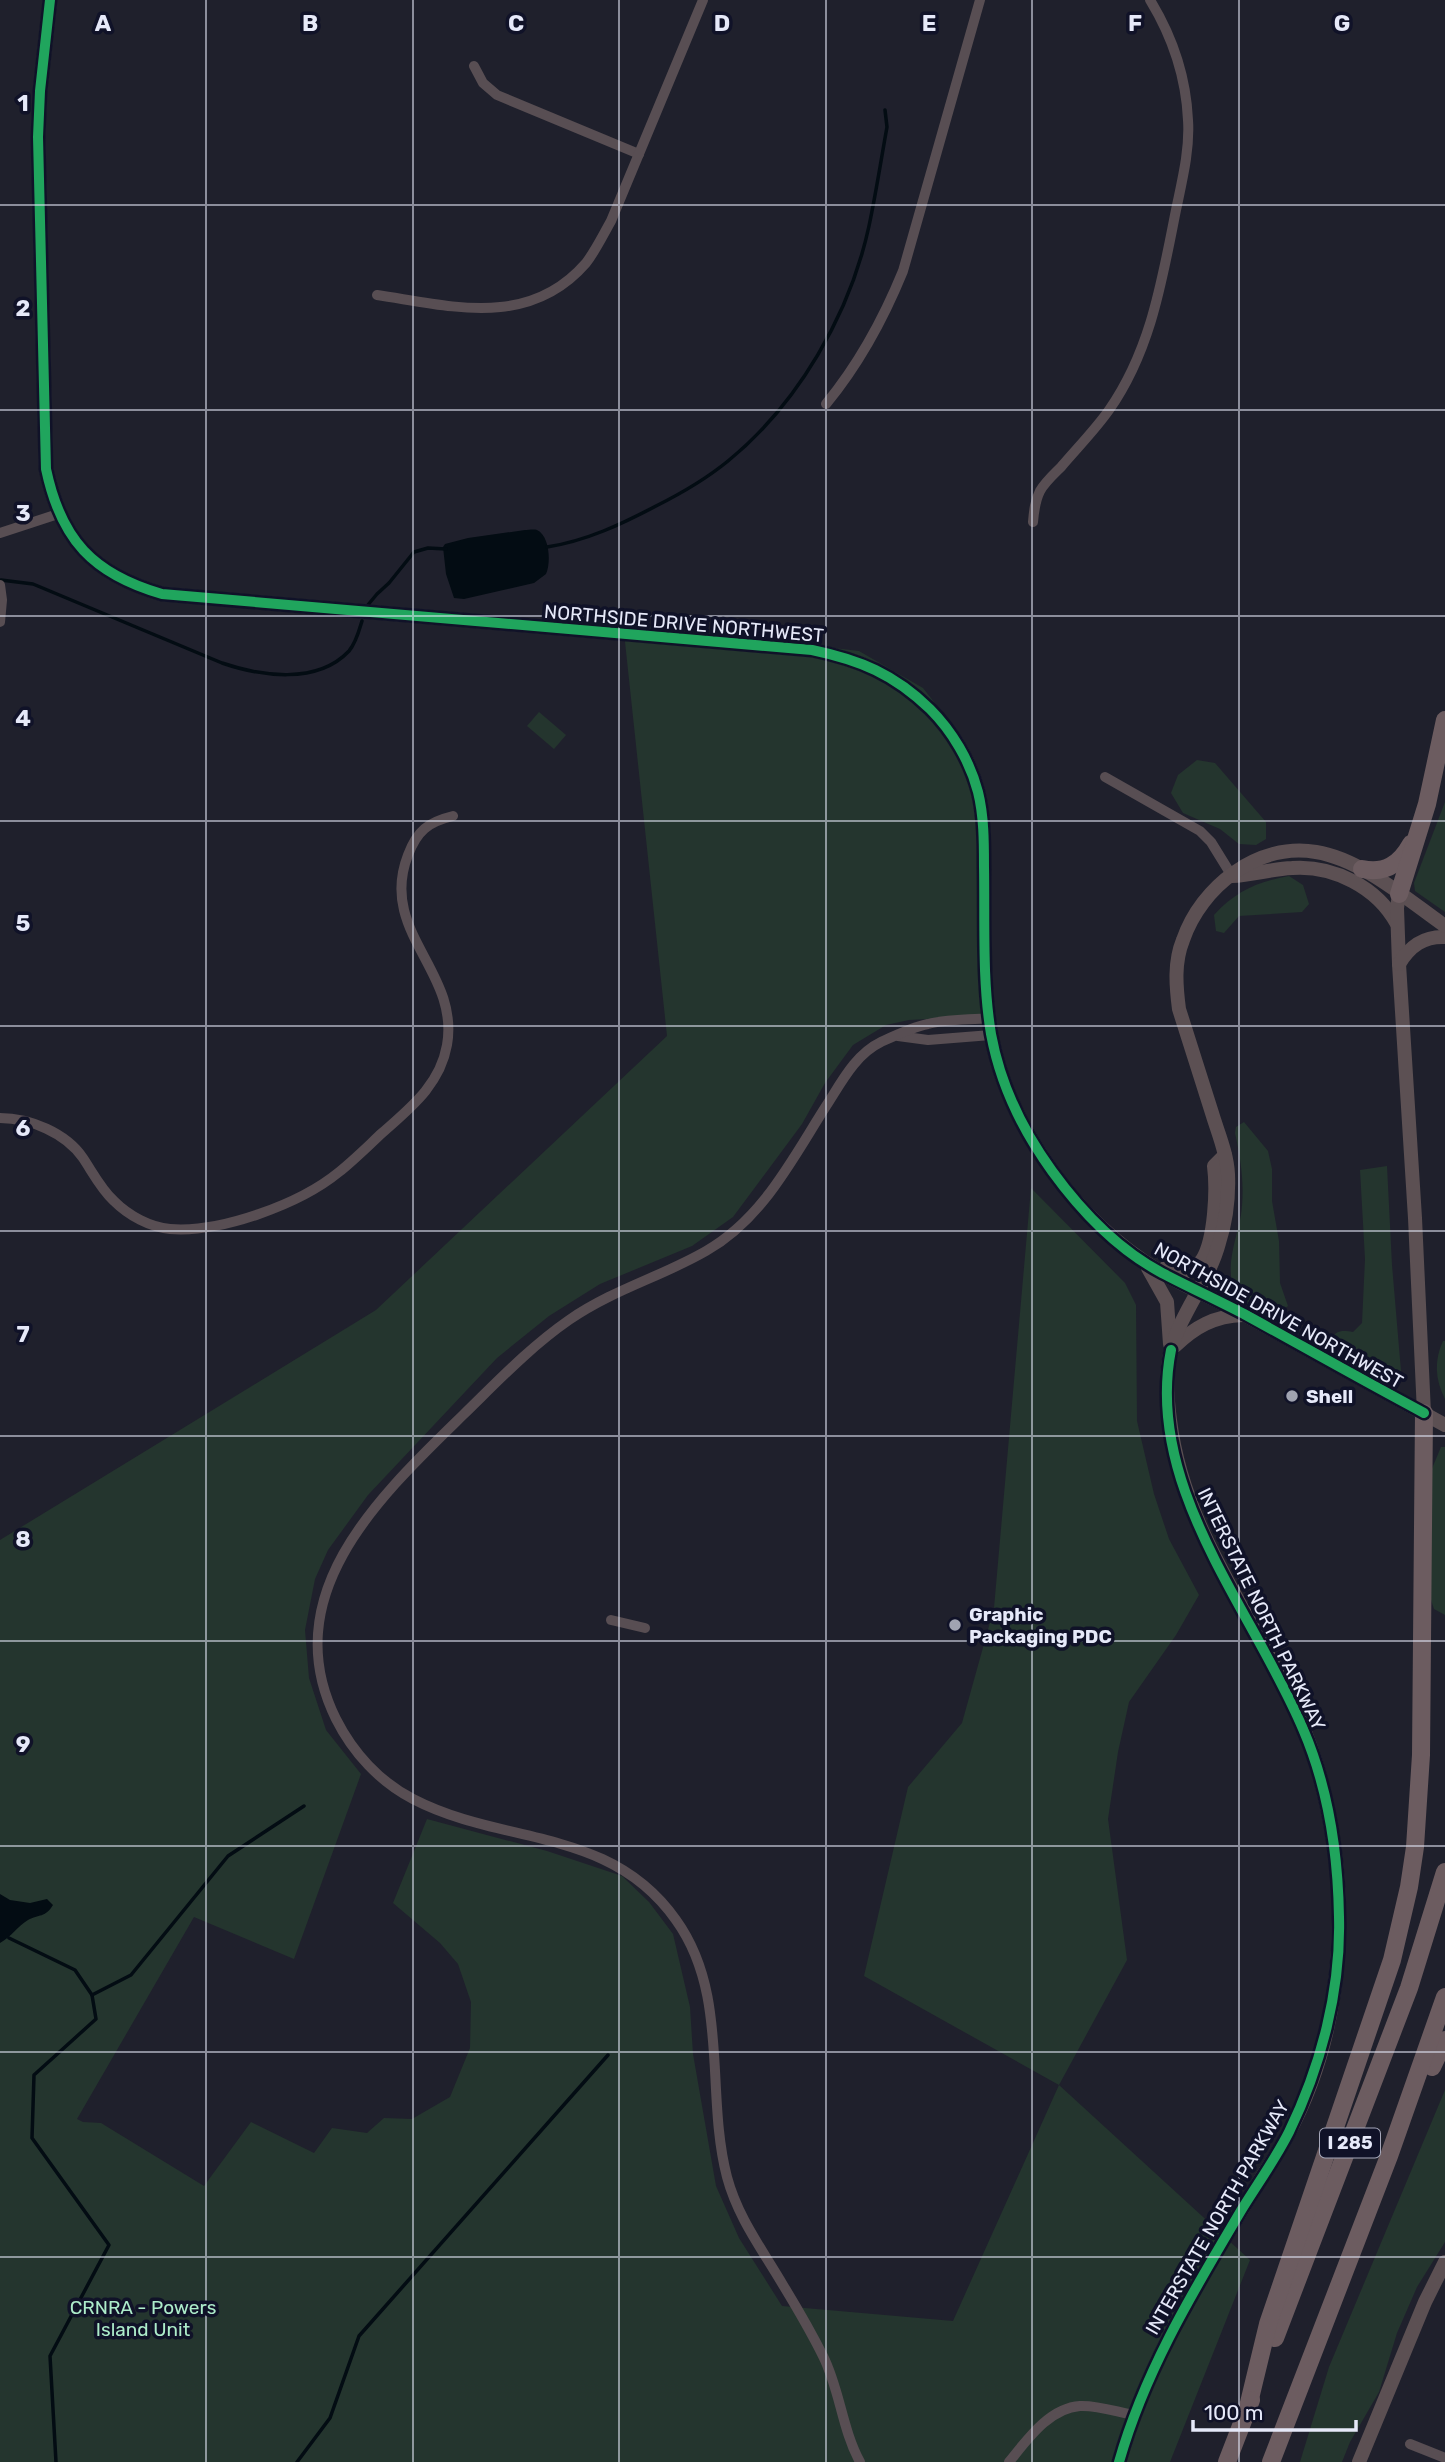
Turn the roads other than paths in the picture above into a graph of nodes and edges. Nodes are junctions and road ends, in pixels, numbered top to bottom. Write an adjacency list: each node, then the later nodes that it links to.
1 (50, 0): 9 (street, NORTHSIDE DRIVE NORTHWEST)
2 (703, 0): 6 (street)
3 (980, 0): 8 (street)
4 (1150, 0): 10 (street)
5 (474, 66): 6 (street)
6 (639, 154): 7 (street)
7 (377, 295)
8 (826, 404)
9 (58, 514): 11 (street); 25 (street, NORTHSIDE DRIVE NORTHWEST)
10 (1033, 522)
11 (0, 533)
12 (0, 585): 13 (street)
13 (0, 622)
14 (1445, 720): 17 (highway)
15 (1105, 777): 19 (street)
16 (453, 816): 28 (street)
17 (1420, 829): 18 (highway); 20 (highway)
18 (1362, 869): 19 (street, INTERSTATE NORTH PARKWAY); 20 (street, INTERSTATE NORTH PARKWAY)
19 (1232, 876): 21 (street); 29 (street, INTERSTATE NORTH PARKWAY)
20 (1399, 894): 21 (street); 22 (street, INTERSTATE NORTH PARKWAY)
21 (1398, 925): 24 (street)
22 (1445, 926)
23 (1445, 937): 24 (street)
24 (1399, 964): 34 (street)
25 (989, 1018): 26 (street, NORTHSIDE DRIVE NORTHWEST); 27 (street)
26 (991, 1035): 27 (street); 30 (street, NORTHSIDE DRIVE NORTHWEST)
27 (898, 1036): 47 (street)
28 (0, 1118)
29 (1225, 1155): 30 (street); 31 (street, INTERSTATE NORTH PARKWAY)
30 (1144, 1261): 31 (street, NORTHSIDE DRIVE NORTHWEST); 33 (street)
31 (1199, 1291): 32 (street, NORTHSIDE DRIVE NORTHWEST); 33 (street, INTERSTATE NORTH PARKWAY)
32 (1244, 1314): 33 (street); 34 (street, NORTHSIDE DRIVE NORTHWEST)
33 (1171, 1352): 44 (street, INTERSTATE NORTH PARKWAY)
34 (1424, 1413): 35 (street, NORTHSIDE DRIVE NORTHWEST); 43 (highway)
35 (1445, 1425)
36 (611, 1619): 37 (street)
37 (645, 1628)
38 (1445, 1872): 43 (highway, I 285)
39 (1445, 1997): 41 (highway, I 285)
40 (1445, 2040): 41 (highway)
41 (1389, 2156): 51 (highway, I 285)
42 (1445, 2262): 52 (street)
43 (1247, 2411): 50 (highway, I 285)
44 (1134, 2416): 48 (street); 49 (street, INTERSTATE NORTH PARKWAY)
45 (1410, 2444): 46 (street)
46 (1445, 2458)
47 (860, 2462)
48 (1009, 2462)
49 (1119, 2462)
50 (1227, 2462)
51 (1271, 2462)
52 (1359, 2462)

